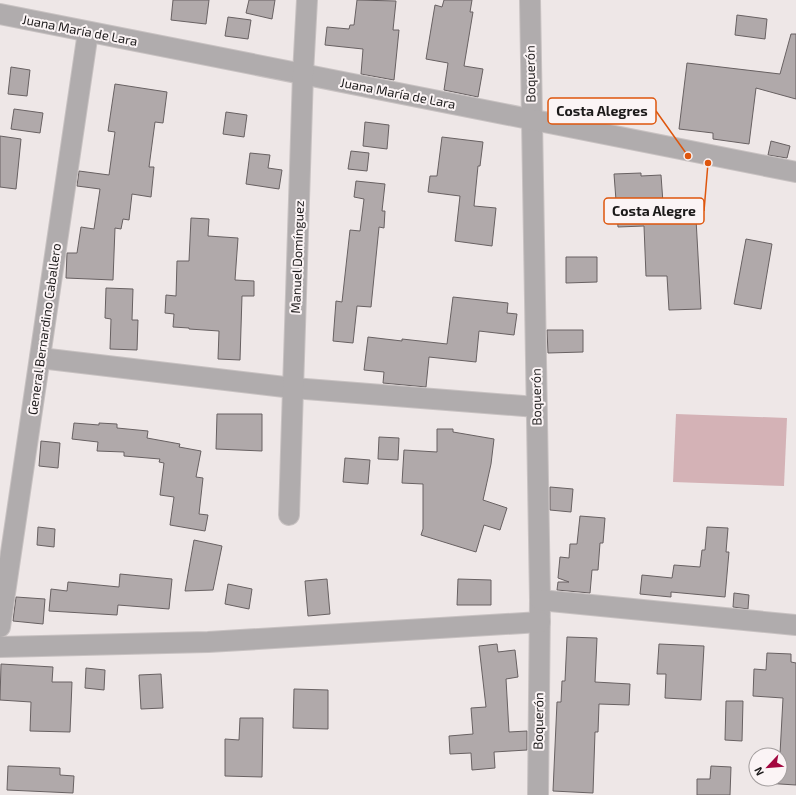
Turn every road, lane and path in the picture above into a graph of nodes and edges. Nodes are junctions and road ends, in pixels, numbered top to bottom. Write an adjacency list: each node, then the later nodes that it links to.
1 (307, 0): 5 (street, Manuel Domínguez)
2 (530, 0): 6 (street, Boquerón)
3 (0, 14): 4 (street, Juana María de Lara)
4 (88, 32): 5 (street, Juana María de Lara); 8 (street, General Bernardino Caballero)
5 (303, 74): 6 (street, Juana María de Lara); 9 (street, Manuel Domínguez)
6 (531, 119): 7 (street, Juana María de Lara); 10 (street, Boquerón)
7 (796, 172)
8 (40, 358): 9 (street); 15 (street, General Bernardino Caballero)
9 (293, 388): 10 (street); 11 (street, Manuel Domínguez)
10 (536, 407): 12 (street, Boquerón)
11 (289, 515)
12 (540, 600): 13 (street, Boquerón); 14 (street)
13 (540, 622): 16 (street); 17 (street, Boquerón)
14 (796, 625)
15 (0, 627)
16 (0, 647)
17 (538, 795)

